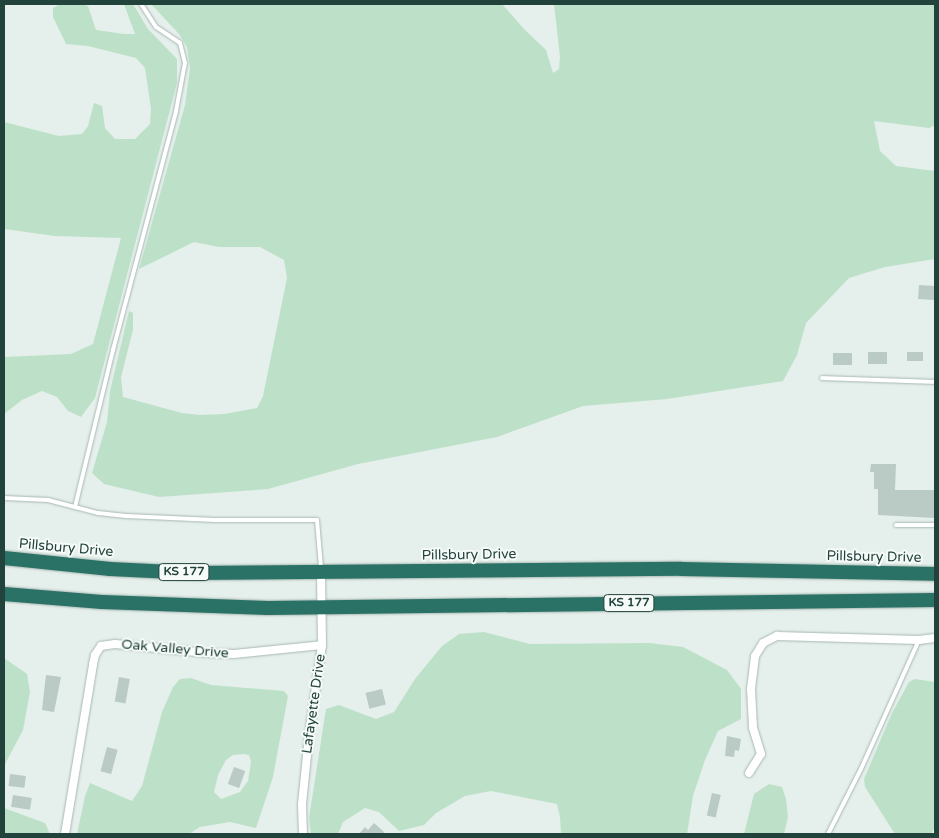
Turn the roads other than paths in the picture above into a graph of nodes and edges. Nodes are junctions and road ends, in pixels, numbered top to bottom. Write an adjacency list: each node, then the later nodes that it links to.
1 (141, 4): 5 (lane)
2 (822, 378): 3 (lane)
3 (935, 382)
4 (4, 498): 5 (lane)
5 (75, 508): 9 (lane)
6 (896, 525): 7 (lane)
7 (935, 525)
8 (4, 558): 9 (highway, Pillsbury Drive / KS 177)
9 (321, 573): 10 (highway, Pillsbury Drive / KS 177); 13 (street, Lafayette Drive)
10 (935, 574)
11 (4, 594): 13 (highway, KS 177)
12 (935, 600): 13 (highway, KS 177)
13 (323, 607): 16 (street, Lafayette Drive)
14 (935, 638): 15 (street)
15 (918, 640): 17 (street); 20 (lane)
16 (322, 645): 18 (street, Oak Valley Drive); 19 (street, Lafayette Drive)
17 (749, 773)
18 (65, 834)
19 (303, 834)
20 (828, 834)

